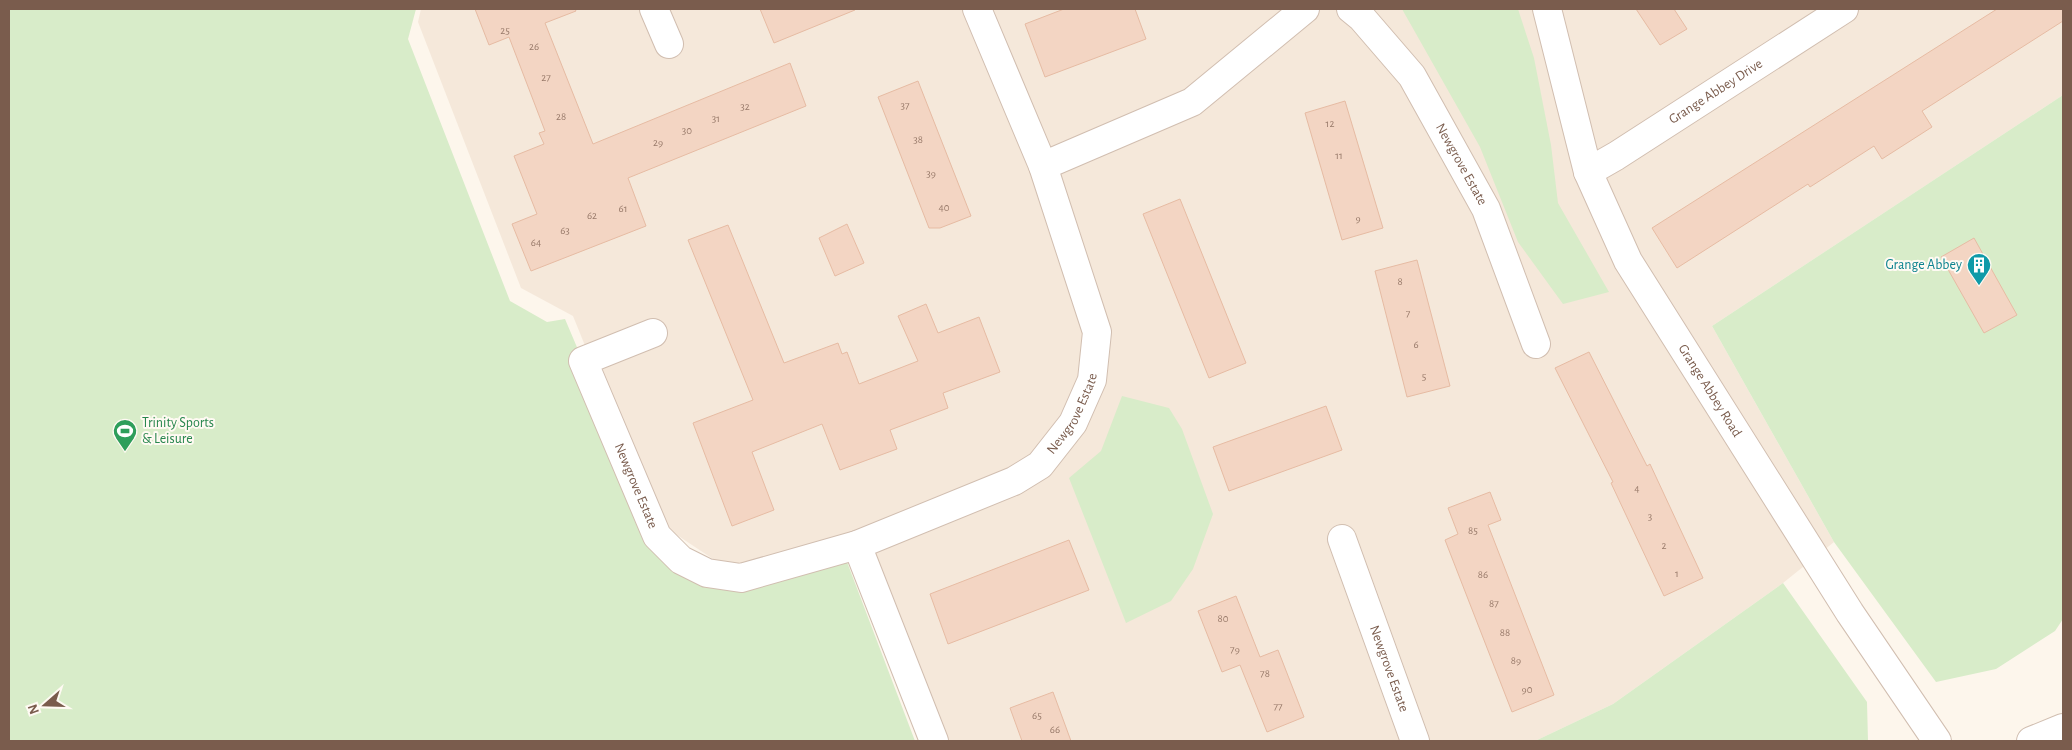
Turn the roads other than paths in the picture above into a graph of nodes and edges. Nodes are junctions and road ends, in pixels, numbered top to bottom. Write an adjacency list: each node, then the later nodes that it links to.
1 (654, 9): 7 (street)
2 (977, 9): 8 (street, Newgrove Estate)
3 (1305, 9): 8 (street)
4 (1351, 9): 11 (street, Newgrove Estate)
5 (1547, 9): 9 (street, Grange Abbey Road)
6 (1844, 9): 9 (street, Grange Abbey Drive)
7 (669, 44)
8 (1043, 166): 13 (street, Newgrove Estate)
9 (1588, 172): 17 (street, Grange Abbey Road)
10 (653, 333): 13 (street, Newgrove Estate)
11 (1536, 344)
12 (1342, 539): 16 (street, Newgrove Estate)
13 (857, 545): 15 (street)
14 (2063, 728): 18 (street)
15 (934, 741)
16 (1415, 741)
17 (1937, 741)
18 (2032, 741)

